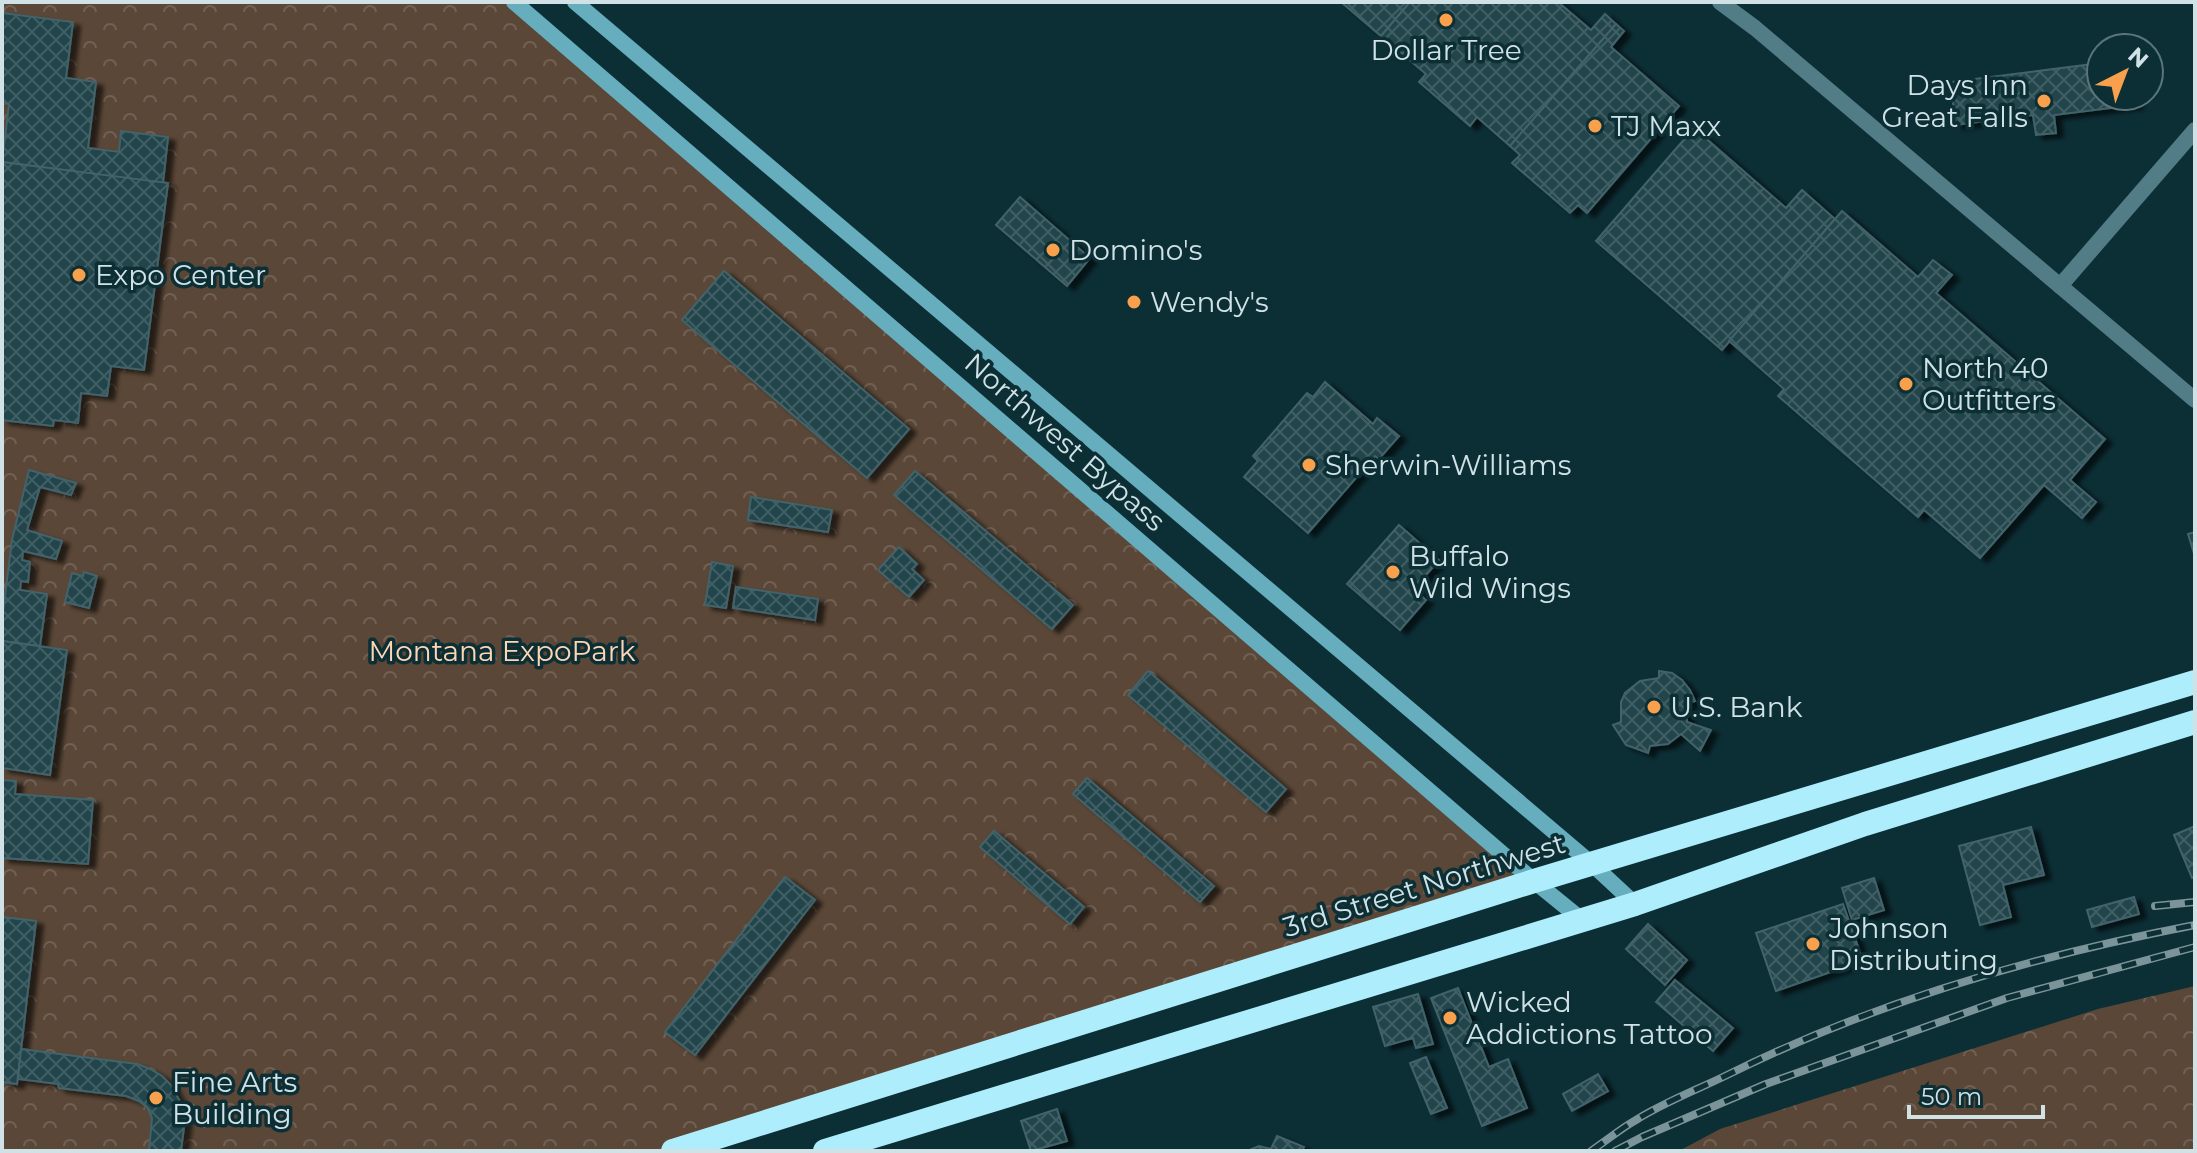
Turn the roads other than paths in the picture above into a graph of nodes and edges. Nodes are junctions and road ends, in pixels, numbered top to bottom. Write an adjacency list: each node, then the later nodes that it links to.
1 (514, 2): 10 (main road, Northwest Bypass)
2 (575, 2): 9 (main road, Northwest Bypass)
3 (1720, 2): 5 (street)
4 (2195, 130): 5 (street)
5 (2060, 286): 6 (street)
6 (2195, 400)
7 (2195, 682): 9 (highway, 3rd Street Northwest)
8 (2195, 722): 11 (highway)
9 (1592, 864): 10 (highway, 3rd Street Northwest); 11 (main road, Northwest Bypass)
10 (1534, 881): 12 (main road, Northwest Bypass); 13 (highway, 3rd Street Northwest)
11 (1635, 904): 12 (highway)
12 (1582, 920): 14 (highway)
13 (673, 1151)
14 (825, 1151)

